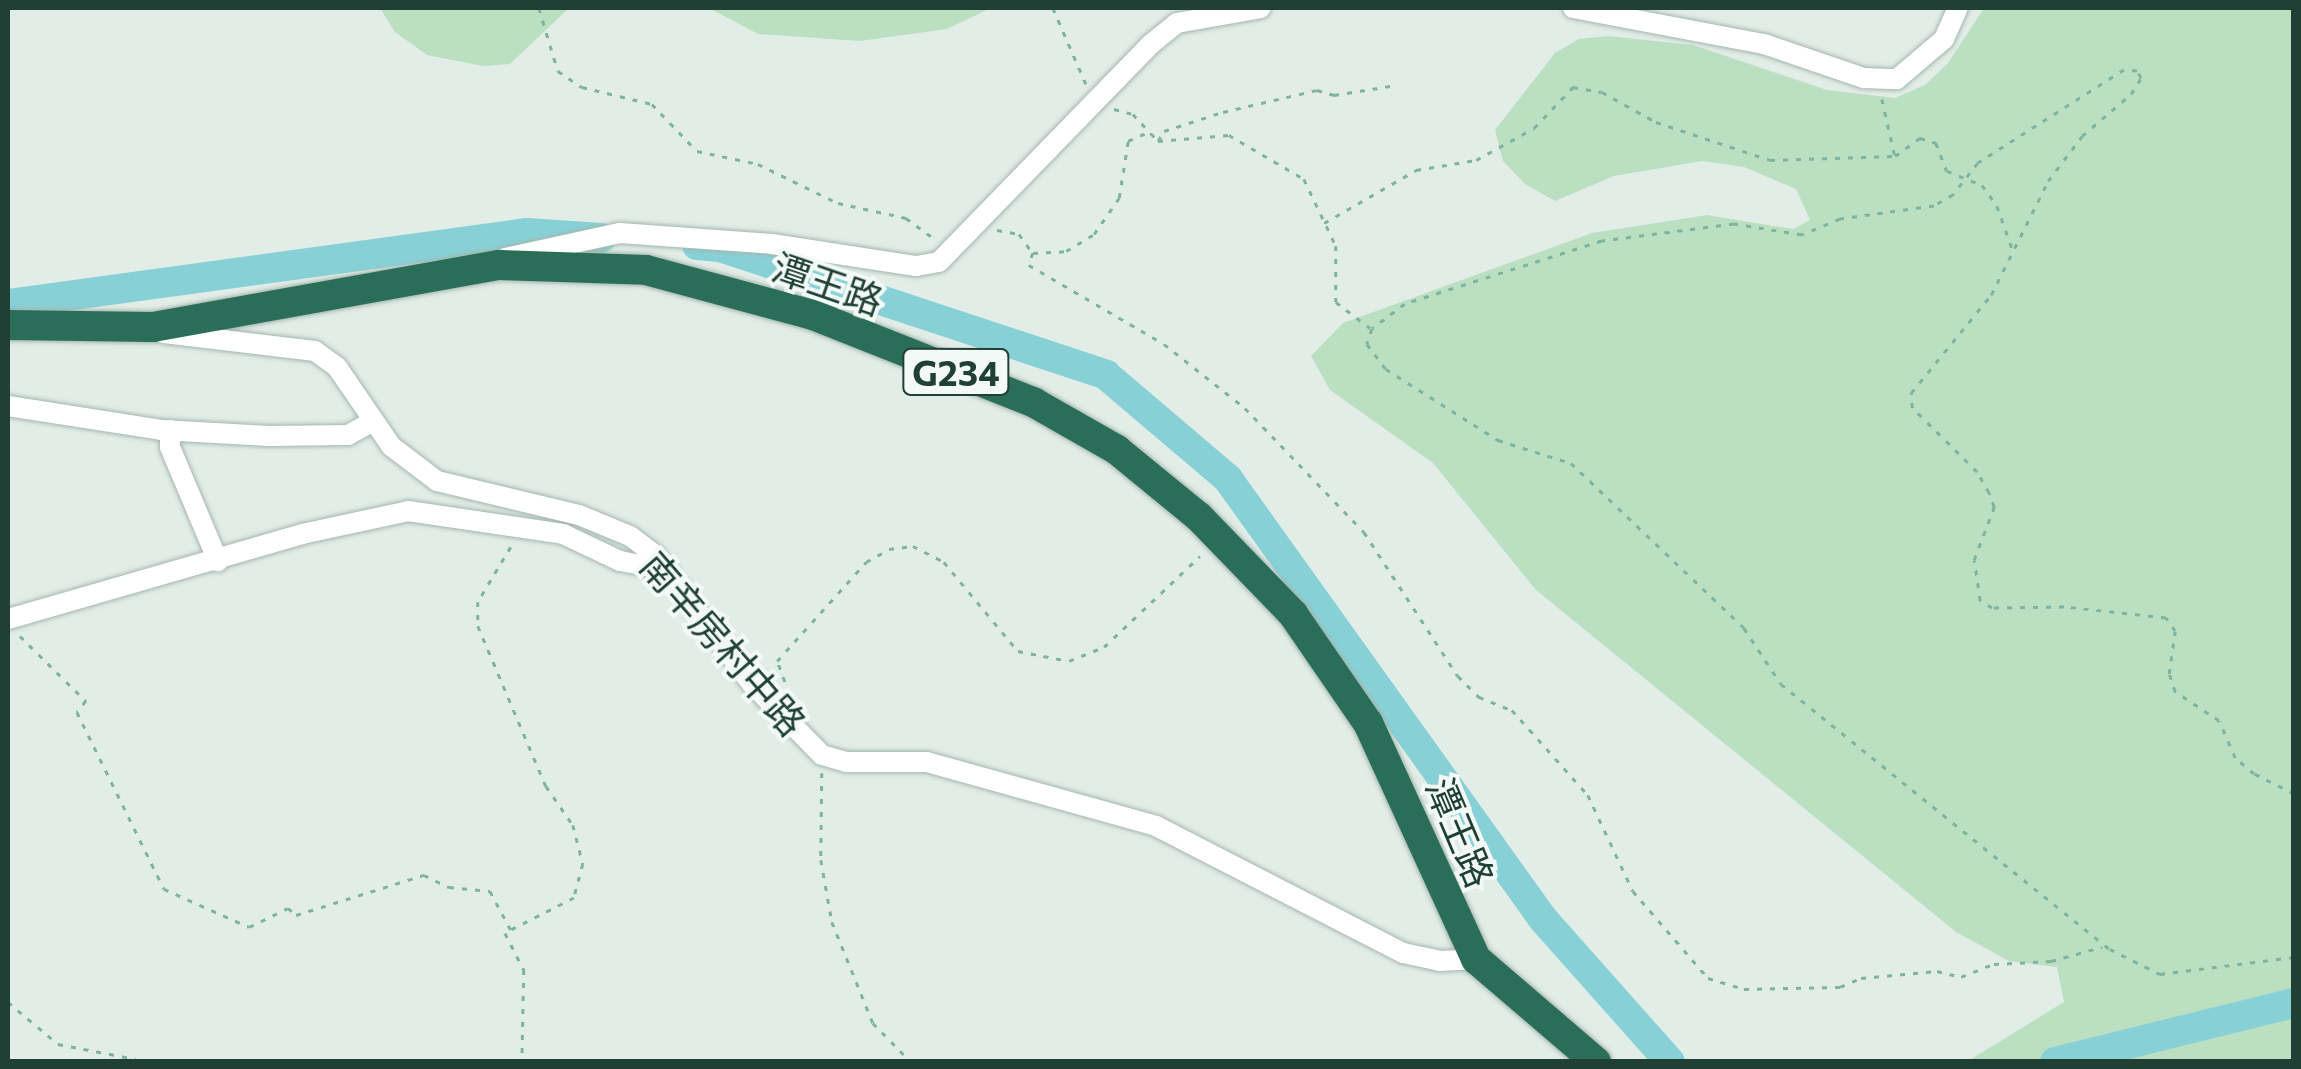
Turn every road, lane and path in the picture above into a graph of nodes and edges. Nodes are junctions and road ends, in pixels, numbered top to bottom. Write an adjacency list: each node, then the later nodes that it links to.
1 (539, 8): 16 (path)
2 (1052, 8): 8 (path)
3 (1261, 8): 8 (street)
4 (1573, 8): 6 (street)
5 (1958, 8): 6 (street)
6 (1877, 78): 11 (path)
7 (1390, 86): 10 (path)
8 (1094, 105): 9 (path); 13 (street)
9 (1150, 132): 10 (path); 17 (path)
10 (1158, 141): 14 (path)
11 (1895, 156): 12 (path); 14 (path)
12 (1966, 178): 15 (path); 15 (path); 21 (path)
13 (986, 218): 16 (street); 17 (path)
14 (1324, 223): 21 (path)
15 (2014, 250): 32 (path)
16 (950, 252): 18 (street)
17 (1033, 252): 34 (path)
18 (446, 274): 20 (highway, 潭王路 / G234); 26 (highway, 潭王路 / G234)
19 (8, 325): 20 (highway, 潭王路 / G234)
20 (116, 328): 23 (street, 南辛房村中路)
21 (1372, 328): 34 (path)
22 (8, 406): 24 (street)
23 (370, 423): 24 (street); 28 (street, 南辛房村中路)
24 (170, 430): 27 (street)
25 (528, 527): 27 (street); 28 (street); 33 (path)
26 (1220, 538): 30 (path); 36 (highway, 潭王路 / G234)
27 (218, 560): 29 (street)
28 (668, 570): 31 (street, 南辛房村中路)
29 (8, 622): 33 (path)
30 (790, 696)
31 (822, 755): 36 (street, 南辛房村中路); 40 (path)
32 (2294, 794)
33 (511, 930): 39 (path)
34 (2106, 946): 35 (path)
35 (2294, 956)
36 (1476, 959): 41 (highway, 潭王路 / G234)
37 (8, 1002): 38 (path)
38 (136, 1059)
39 (522, 1062)
40 (910, 1062)
41 (1596, 1062)

